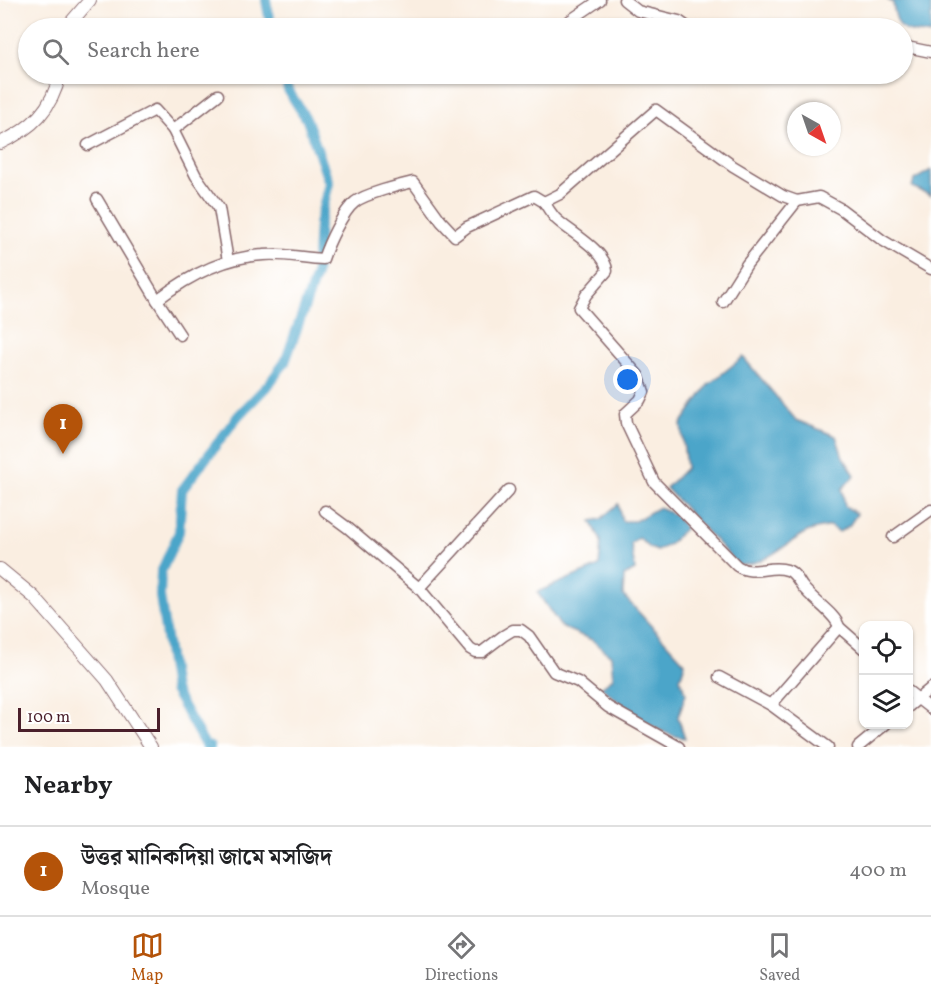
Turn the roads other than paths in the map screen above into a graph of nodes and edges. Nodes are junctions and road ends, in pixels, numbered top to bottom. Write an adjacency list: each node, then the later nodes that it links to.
1 (90, 0): 4 (main road)
2 (600, 0): 5 (street)
3 (624, 0): 6 (street)
4 (79, 18)
5 (574, 18)
6 (667, 18)
7 (913, 48): 8 (street)
8 (931, 52)
9 (58, 84): 12 (main road)
10 (218, 95): 11 (street)
11 (173, 130): 13 (street); 17 (street)
12 (0, 143)
13 (88, 145)
14 (97, 199): 19 (street)
15 (797, 201): 16 (street); 18 (street); 20 (street)
16 (544, 202): 17 (street); 28 (street)
17 (228, 261): 19 (street)
18 (931, 269)
19 (157, 300): 21 (street)
20 (723, 302)
21 (180, 335)
22 (509, 490): 27 (street)
23 (931, 510): 25 (street)
24 (325, 511): 27 (street)
25 (893, 537)
26 (0, 569): 36 (main road)
27 (419, 588): 37 (street)
28 (839, 627): 29 (street); 33 (street)
29 (859, 645)
30 (719, 677): 33 (street)
31 (931, 688): 32 (street)
32 (913, 703): 34 (street)
33 (771, 705): 38 (street)
34 (931, 709)
35 (880, 729): 39 (street)
36 (151, 747)
37 (679, 747)
38 (828, 747)
39 (858, 747)

